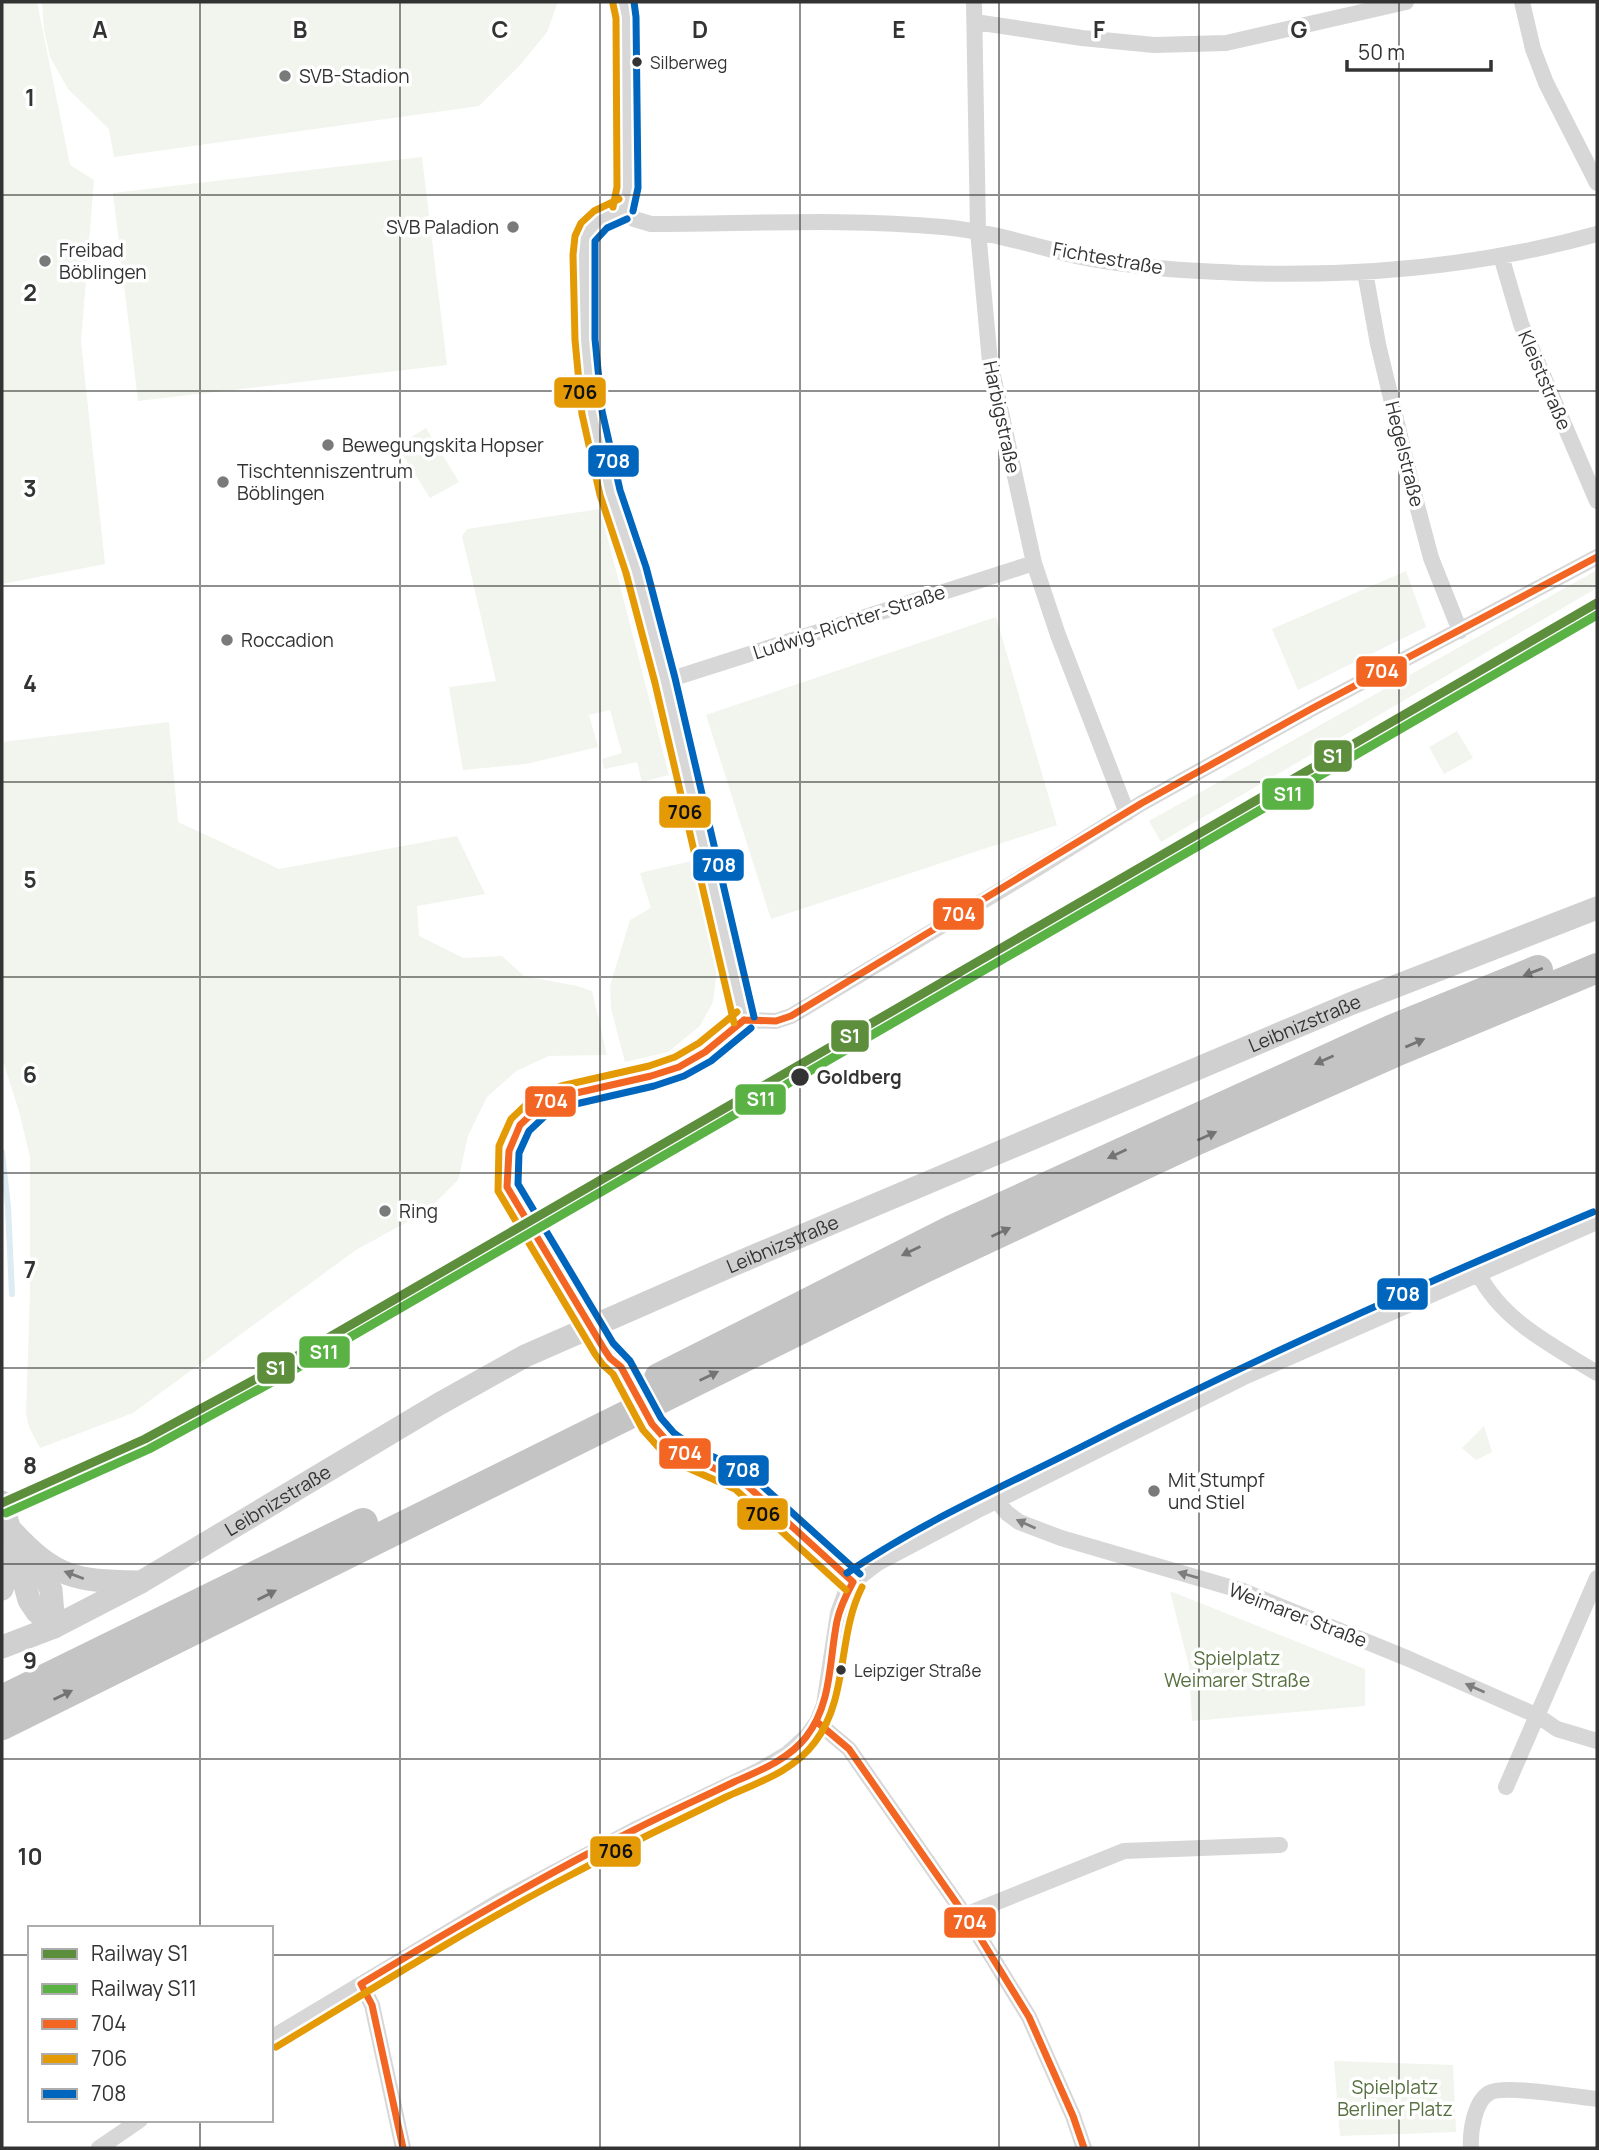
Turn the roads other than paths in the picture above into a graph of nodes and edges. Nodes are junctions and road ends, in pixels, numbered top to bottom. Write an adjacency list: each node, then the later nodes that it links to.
1 (623, 2): 7 (street)
2 (974, 2): 5 (street, Harbigstraße)
3 (1406, 2): 5 (street)
4 (1522, 2): 6 (street)
5 (975, 22): 8 (street, Harbigstraße)
6 (1597, 183)
7 (623, 209): 8 (street, Fichtestraße); 16 (street)
8 (978, 231): 11 (street, Fichtestraße); 14 (street, Harbigstraße)
9 (1597, 234): 10 (street, Fichtestraße)
10 (1501, 256): 11 (street, Fichtestraße); 12 (street, Kleiststraße)
11 (1365, 272): 15 (street, Hegelstraße)
12 (1597, 502)
13 (1597, 557): 15 (street)
14 (1034, 563): 16 (street, Ludwig-Richter-Straße); 17 (street, Harbigstraße)
15 (1460, 631): 17 (street)
16 (665, 681): 17 (street)
17 (1127, 813)
18 (1597, 908): 29 (street, Leibnizstraße)
19 (1597, 948): 33 (highway, one-way to 33)
20 (1597, 968): 36 (highway, one-way to 20)
21 (1597, 1222): 22 (street)
22 (1478, 1273): 23 (street); 24 (street)
23 (1597, 1373)
24 (997, 1501): 34 (street, Weimarer Straße, one-way to 24); 35 (street)
25 (2, 1502): 26 (street)
26 (10, 1529): 27 (street); 30 (street); 31 (street)
27 (36, 1556): 29 (street, one-way to 27); 31 (street)
28 (1597, 1578): 34 (street)
29 (141, 1582): 31 (street, Leibnizstraße)
30 (2, 1589)
31 (54, 1627): 32 (street, Leibnizstraße)
32 (2, 1647)
33 (2, 1700)
34 (1538, 1716): 37 (street, Weimarer Straße); 38 (street)
35 (817, 1722): 40 (street); 41 (street)
36 (2, 1725)
37 (1597, 1741)
38 (1506, 1787)
39 (1280, 1845): 40 (street)
40 (965, 1915): 47 (street)
41 (362, 1984): 42 (street); 46 (street)
42 (273, 2037)
43 (1597, 2099): 48 (street)
44 (137, 2122): 45 (street)
45 (99, 2148)
46 (403, 2148)
47 (1084, 2148)
48 (1471, 2148)

